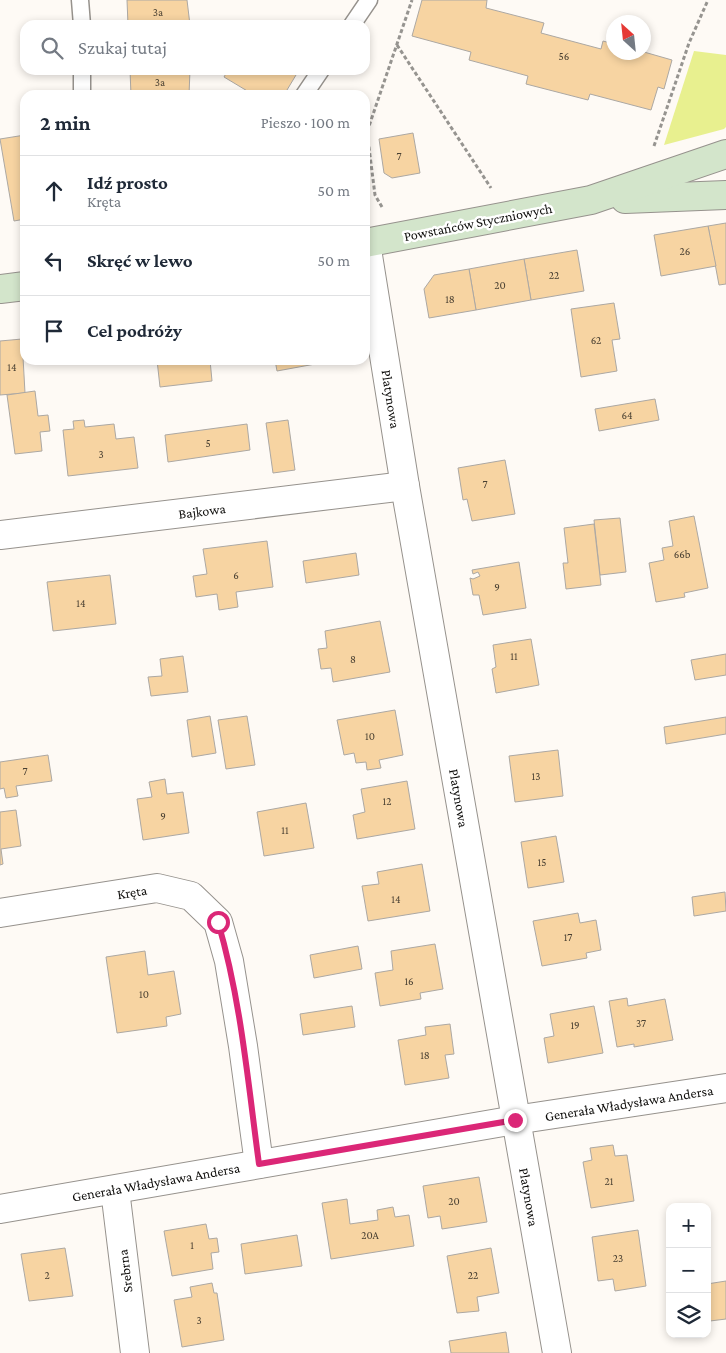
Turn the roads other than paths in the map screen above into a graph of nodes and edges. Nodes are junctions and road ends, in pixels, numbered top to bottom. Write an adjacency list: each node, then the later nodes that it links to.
1 (80, 0): 3 (lane)
2 (369, 0): 4 (lane)
3 (82, 20)
4 (355, 20)
5 (82, 75): 7 (lane)
6 (318, 75): 8 (lane)
7 (82, 90)
8 (307, 90)
9 (726, 154): 11 (street, Powstańców Styczniowych)
10 (726, 195): 11 (street, Powstańców Styczniowych)
11 (591, 200): 12 (street, Powstańców Styczniowych)
12 (370, 242)
13 (370, 269): 16 (street, Platynowa)
14 (20, 287): 15 (street)
15 (0, 289)
16 (404, 486): 17 (street, Bajkowa); 20 (street, Platynowa)
17 (0, 535)
18 (0, 913): 21 (street, Kręta)
19 (726, 1088): 20 (street, Generała Władysława Andersa)
20 (515, 1120): 21 (street, Generała Władysława Andersa); 25 (street, Platynowa)
21 (259, 1164): 22 (street, Generała Władysława Andersa)
22 (115, 1190): 23 (street, Generała Władysława Andersa); 24 (street, Srebrna)
23 (0, 1209)
24 (135, 1353)
25 (557, 1353)

